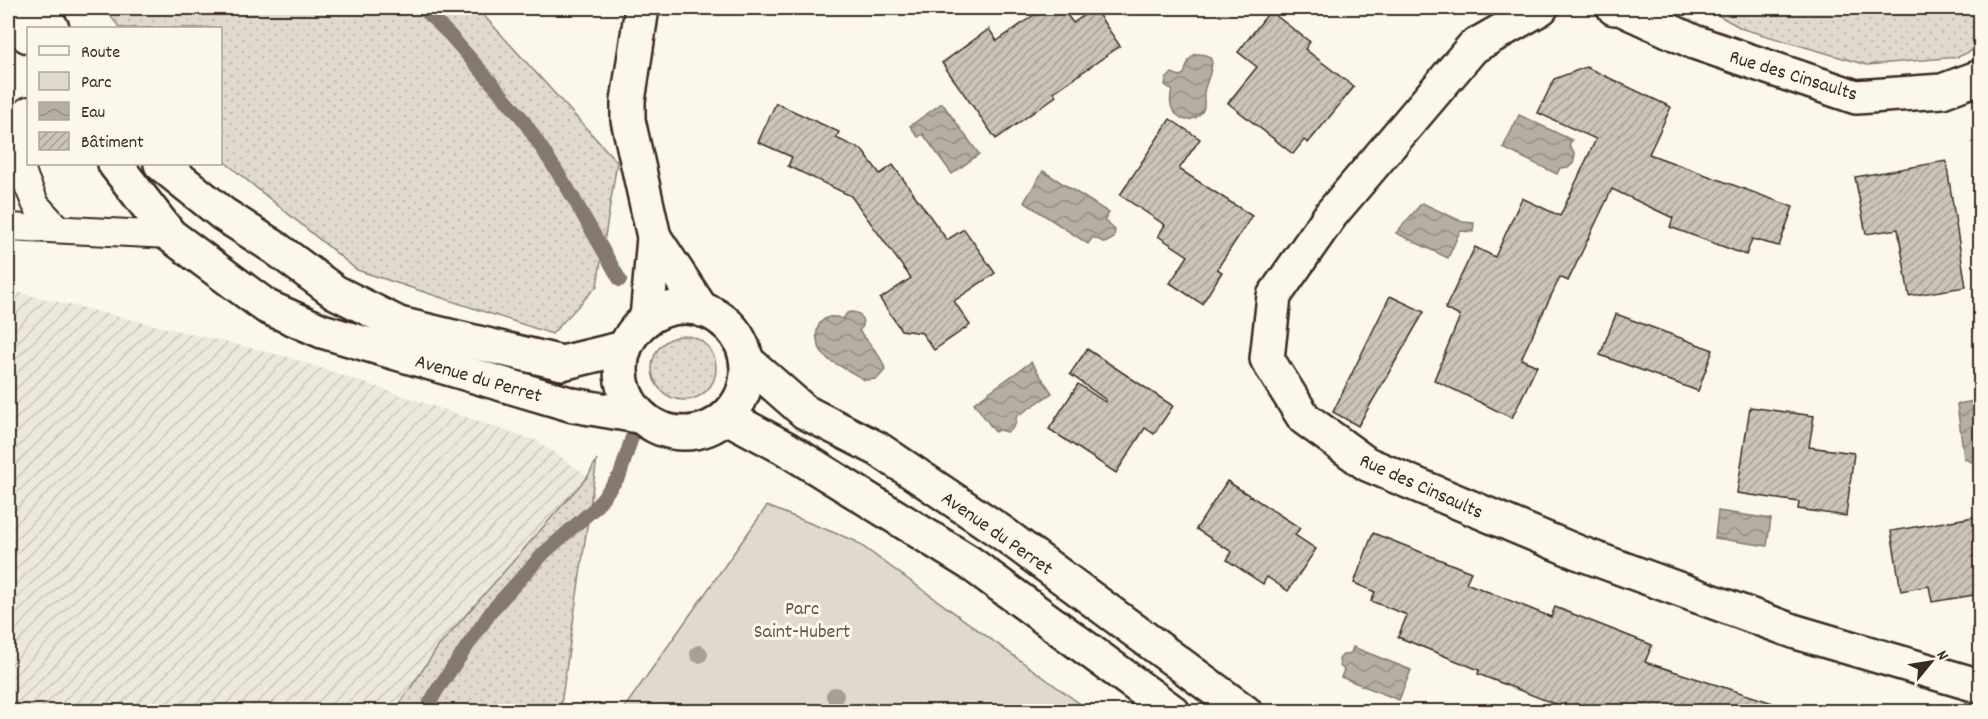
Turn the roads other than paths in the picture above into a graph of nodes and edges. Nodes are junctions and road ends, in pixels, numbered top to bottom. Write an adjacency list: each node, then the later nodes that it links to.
1 (10, 8): 7 (street)
2 (39, 8): 6 (street)
3 (642, 8): 16 (street)
4 (1541, 8): 25 (street, Rue des Cinsaults)
5 (1614, 8): 8 (street, Rue des Cinsaults)
6 (51, 27)
7 (27, 34)
8 (1980, 76)
9 (27, 113): 10 (lane)
10 (12, 143): 14 (lane)
11 (116, 165): 15 (street, Avenue du Perret)
12 (162, 165): 17 (street, Avenue du Perret)
13 (8, 226): 14 (lane)
14 (58, 229): 15 (lane)
15 (170, 235): 20 (street, Avenue du Perret)
16 (654, 237): 18 (street); 19 (street)
17 (334, 292): 20 (street); 21 (street, Avenue du Perret)
18 (702, 310): 19 (street); 22 (street)
19 (647, 319): 21 (street)
20 (322, 331): 23 (street, Avenue du Perret)
21 (624, 348): 23 (street)
22 (747, 361): 24 (street); 27 (street, Avenue du Perret)
23 (638, 416): 24 (street)
24 (727, 417): 26 (street)
25 (1980, 686)
26 (1173, 711)
27 (1245, 711)

